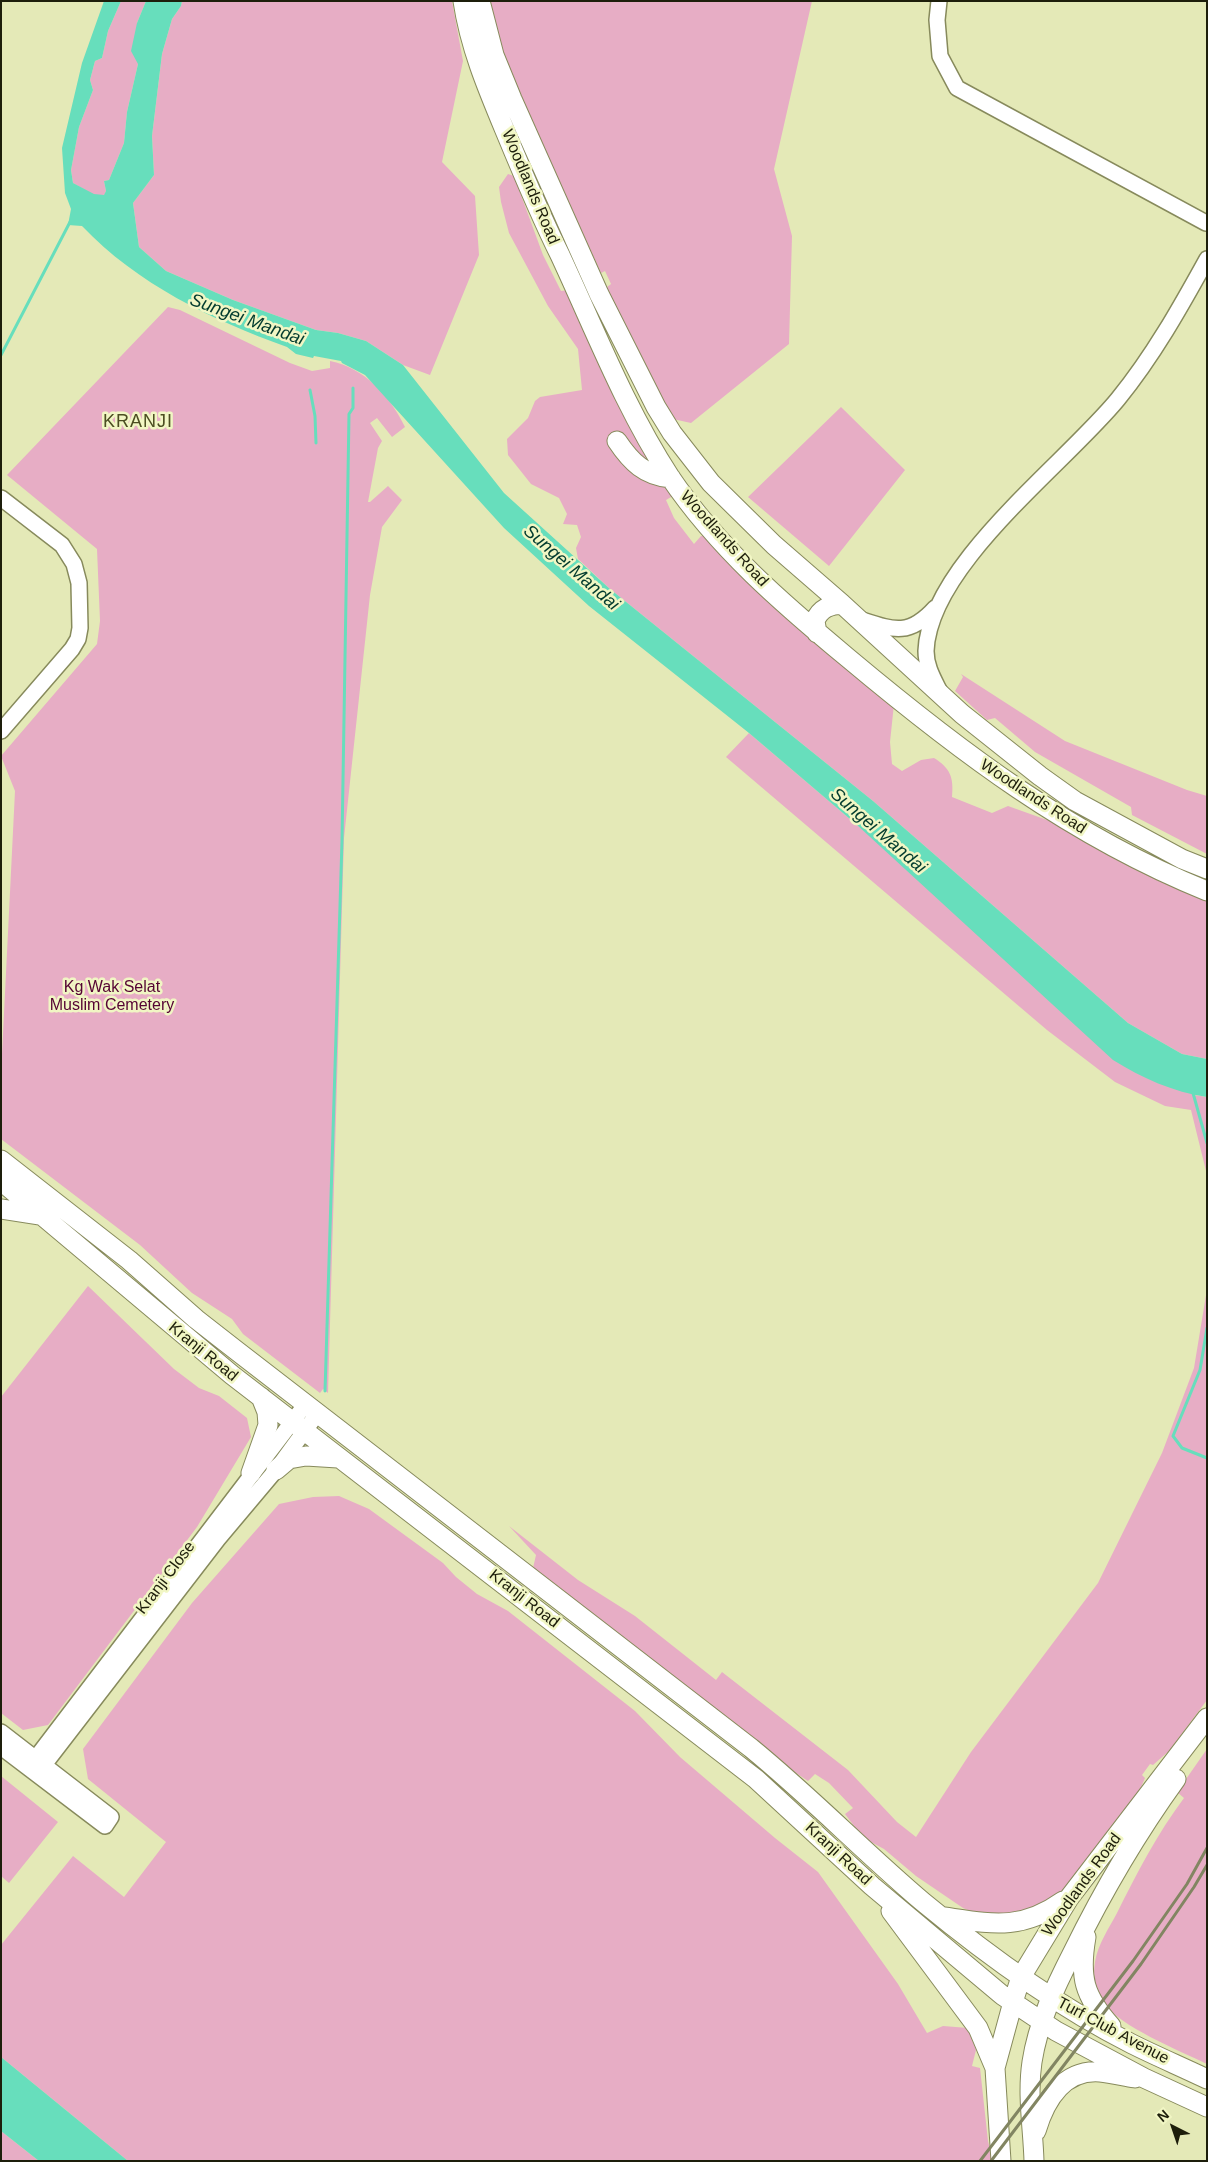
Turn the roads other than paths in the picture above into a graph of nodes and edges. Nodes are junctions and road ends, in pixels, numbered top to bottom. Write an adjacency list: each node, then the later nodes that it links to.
1 (463, 1): 7 (main road, Woodlands Road)
2 (480, 1): 10 (main road, Woodlands Road)
3 (939, 1): 4 (street)
4 (1206, 223)
5 (1207, 259): 9 (street)
6 (617, 442): 7 (main road)
7 (671, 478): 12 (main road, Woodlands Road)
8 (1, 498): 14 (street)
9 (941, 601): 11 (street); 13 (street)
10 (842, 604): 11 (main road, Woodlands Road); 12 (main road)
11 (858, 619): 13 (main road, Woodlands Road)
12 (817, 633): 16 (main road, Woodlands Road)
13 (940, 694): 15 (main road, Woodlands Road)
14 (1, 731)
15 (1207, 869)
16 (1207, 891)
17 (3, 1170): 19 (main road, Kranji Road); 20 (main road, Kranji Road)
18 (1, 1209): 19 (main road)
19 (41, 1215): 21 (main road, Kranji Road)
20 (129, 1260): 21 (main road); 23 (main road, Kranji Road)
21 (119, 1280): 22 (main road, Kranji Road)
22 (261, 1397): 24 (main road, Kranji Road); 27 (main road)
23 (311, 1409): 24 (street, Kranji Close); 35 (main road, Kranji Road)
24 (298, 1426): 25 (main road, Kranji Road); 26 (street, Kranji Close); 27 (street, Kranji Close)
25 (338, 1458): 26 (main road); 33 (main road, Kranji Road)
26 (276, 1470): 32 (street, Kranji Close)
27 (251, 1474): 32 (street, Kranji Close)
28 (1207, 1718): 34 (main road, Woodlands Road)
29 (1, 1732): 32 (street)
30 (1207, 1738): 36 (main road, Woodlands Road)
31 (1, 1746): 32 (street)
32 (36, 1766)
33 (872, 1886): 39 (main road, Kranji Road); 42 (main road)
34 (1069, 1898): 35 (main road); 37 (main road, Woodlands Road)
35 (943, 1917): 37 (main road, Kranji Road)
36 (1089, 1918): 38 (main road, Woodlands Road); 41 (main road)
37 (1021, 1977): 38 (main road, Turf Club Avenue); 39 (main road, Woodlands Road)
38 (1050, 1997): 40 (main road, Woodlands Road); 41 (main road, Turf Club Avenue)
39 (1012, 2002): 40 (main road, Kranji Road); 42 (main road, Woodlands Road)
40 (1042, 2022): 43 (main road, Turf Club Avenue); 46 (main road, Woodlands Road)
41 (1131, 2044): 44 (main road, Turf Club Avenue)
42 (994, 2068): 47 (main road, Woodlands Road)
43 (1144, 2078): 45 (main road, Turf Club Avenue); 46 (main road)
44 (1207, 2079)
45 (1207, 2107)
46 (1034, 2138): 48 (main road, Woodlands Road)
47 (1001, 2161)
48 (1034, 2161)

